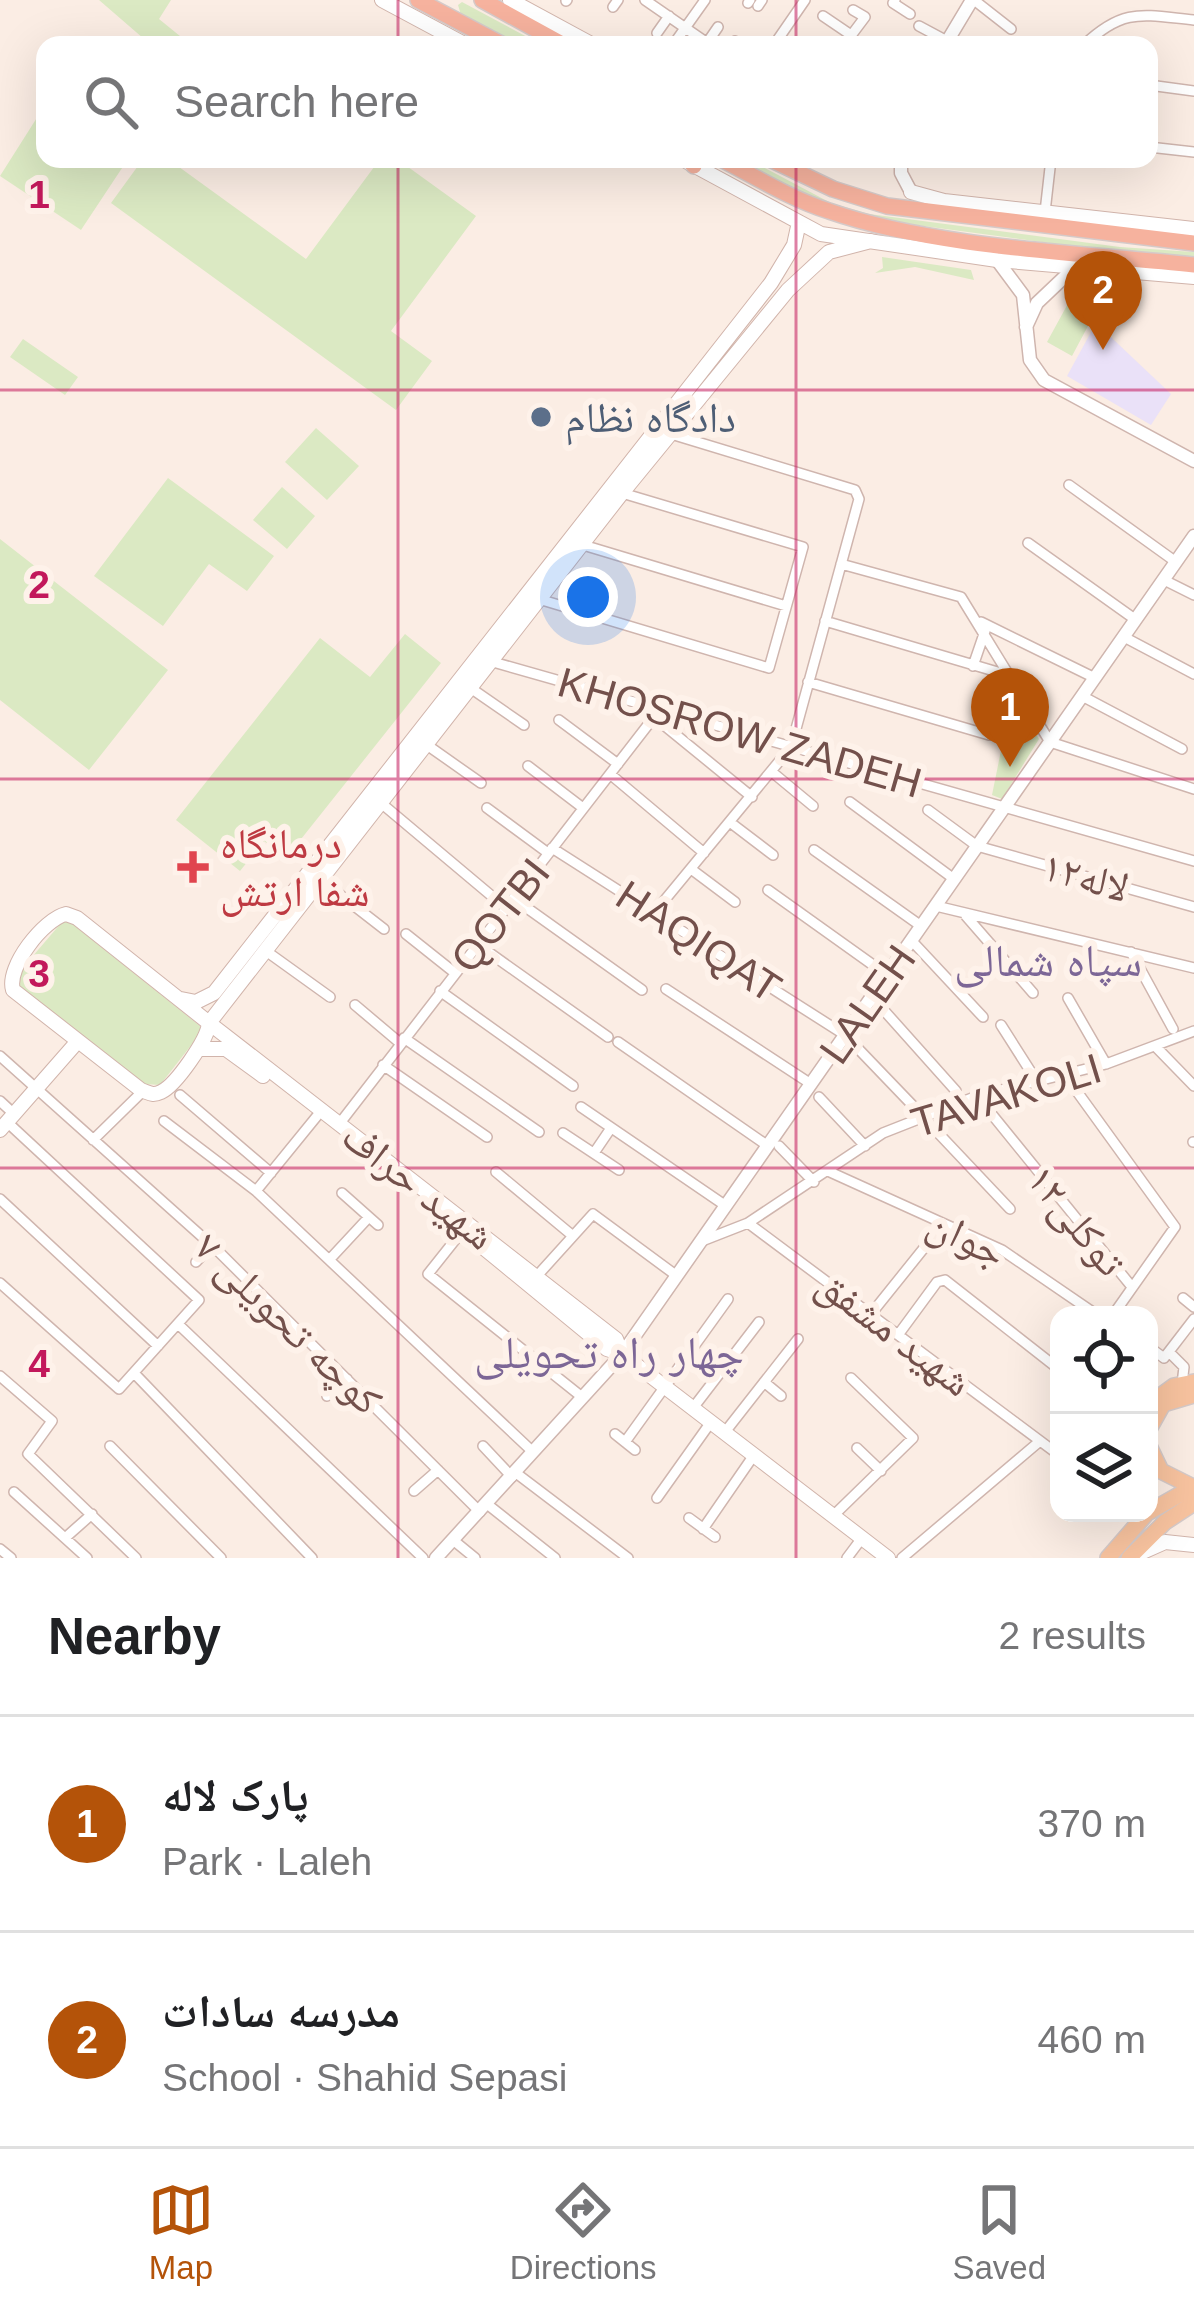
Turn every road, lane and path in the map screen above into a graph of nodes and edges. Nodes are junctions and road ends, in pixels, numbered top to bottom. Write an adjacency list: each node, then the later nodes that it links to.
1 (382, 0): 23 (main road)
2 (458, 0): 17 (highway)
3 (482, 0): 25 (highway)
4 (510, 0): 11 (main road)
5 (646, 0): 14 (street)
6 (705, 0): 19 (street)
7 (805, 0): 30 (street)
8 (895, 0): 13 (street)
9 (973, 0): 21 (street); 34 (street)
10 (425, 1): 17 (highway)
11 (535, 6): 26 (main road)
12 (853, 10): 32 (street)
13 (910, 14)
14 (669, 16): 19 (street); 22 (street)
15 (823, 16): 31 (street)
16 (1194, 20): 35 (street)
17 (461, 23): 24 (highway)
18 (919, 26): 33 (street)
19 (686, 27): 27 (street); 28 (street)
20 (718, 27): 29 (street)
21 (1011, 28)
22 (657, 33)
23 (449, 36)
24 (486, 36)
25 (548, 36)
26 (580, 36)
27 (680, 36)
28 (698, 36)
29 (713, 36)
30 (779, 36)
31 (844, 36)
32 (851, 36)
33 (935, 36)
34 (950, 36)
35 (1096, 36)
36 (1158, 86): 37 (street)
37 (1194, 91)
38 (1158, 148): 39 (street)
39 (1194, 152)
40 (700, 168): 47 (main road)
41 (738, 168): 55 (highway)
42 (789, 168): 50 (highway)
43 (901, 168): 45 (street)
44 (1050, 168): 46 (street)
45 (911, 192): 46 (main road)
46 (1046, 212): 48 (main road)
47 (799, 222): 49 (main road); 51 (main road)
48 (1194, 229)
49 (872, 242): 52 (main road); 53 (main road)
50 (1194, 243)
51 (790, 253): 53 (main road); 65 (main road)
52 (997, 260): 54 (main road); 56 (street)
53 (812, 264): 57 (main road)
54 (1075, 267): 55 (main road); 56 (street)
55 (1192, 273)
56 (1025, 328): 58 (street)
57 (671, 434): 60 (main road); 66 (street)
58 (1192, 456)
59 (1069, 485): 64 (street)
60 (622, 493): 63 (main road); 70 (street)
61 (1194, 536): 64 (street, LALEH)
62 (1028, 543): 72 (street)
63 (583, 545): 65 (main road); 70 (street)
64 (1176, 562): 67 (street, LALEH)
65 (560, 564): 69 (main road); 106 (main road)
66 (841, 564): 71 (street); 73 (street)
67 (1164, 580): 68 (street); 72 (street, LALEH)
68 (1194, 596)
69 (542, 600): 70 (street); 76 (main road)
70 (786, 606)
71 (978, 620): 74 (street); 80 (street)
72 (1136, 620): 75 (street, LALEH)
73 (824, 621): 77 (street); 81 (street)
74 (985, 631): 77 (street); 79 (street)
75 (1124, 637): 78 (street); 80 (street, LALEH)
76 (493, 662): 82 (main road); 84 (street, KHOSROW ZADEH)
77 (974, 666): 79 (street)
78 (1194, 674)
79 (1011, 676): 81 (street); 87 (street)
80 (1095, 678): 83 (street, LALEH)
81 (808, 682): 89 (street)
82 (472, 689): 86 (street); 88 (main road)
83 (1082, 696): 87 (street, LALEH); 90 (street)
84 (657, 712): 89 (street, KHOSROW ZADEH); 91 (street, QOTBI); 97 (street)
85 (559, 720): 91 (street)
86 (524, 725)
87 (1050, 742): 96 (street); 103 (street, LALEH)
88 (427, 746): 95 (street); 99 (main road)
89 (791, 747): 93 (street); 103 (street, KHOSROW ZADEH)
90 (1182, 748)
91 (618, 764): 94 (street, QOTBI)
92 (528, 766): 102 (street)
93 (772, 772): 97 (street); 100 (street)
94 (610, 774): 102 (street, QOTBI); 110 (street)
95 (481, 784)
96 (1194, 789)
97 (752, 796): 105 (street)
98 (850, 802): 114 (street)
99 (381, 803): 106 (main road); 118 (street)
100 (813, 806)
101 (487, 808): 108 (street, HAQIQAT)
102 (583, 808): 108 (street, QOTBI)
103 (1004, 808): 107 (street, LALEH); 112 (street, KHOSROW ZADEH)
104 (928, 810): 107 (street)
105 (730, 823): 110 (street); 111 (street)
106 (351, 830): 115 (main road); 141 (main road)
107 (977, 846): 114 (street, LALEH); 120 (street, لاله۱۲)
108 (550, 850): 118 (street, QOTBI); 121 (street, HAQIQAT)
109 (814, 850): 123 (street)
110 (704, 853): 113 (street)
111 (773, 856)
112 (1194, 861)
113 (692, 869): 117 (street); 121 (street)
114 (954, 879): 119 (street, LALEH)
115 (321, 880): 124 (street); 128 (main road)
116 (769, 890): 134 (street)
117 (734, 902)
118 (509, 903): 127 (street, QOTBI); 137 (street)
119 (936, 905): 122 (street); 123 (street, LALEH)
120 (1194, 907)
121 (654, 913): 152 (street, HAQIQAT)
122 (965, 915): 129 (street); 140 (street)
123 (921, 926): 126 (street, LALEH)
124 (384, 929)
125 (406, 934): 133 (street)
126 (911, 940): 134 (street, LALEH); 147 (street)
127 (477, 944): 133 (street, QOTBI); 183 (street)
128 (266, 951): 141 (main road); 142 (street)
129 (1131, 952): 132 (street); 150 (street)
130 (0, 957): 131 (main road)
131 (14, 967): 139 (main road); 145 (main road, شهید حراف)
132 (1194, 968)
133 (455, 973): 138 (street, QOTBI)
134 (887, 975): 143 (street, LALEH)
135 (0, 981): 139 (main road)
136 (666, 989): 167 (street)
137 (642, 990)
138 (440, 992): 154 (street, QOTBI); 163 (street)
139 (17, 994): 153 (main road)
140 (1034, 994)
141 (220, 997): 145 (main road); 148 (main road)
142 (330, 997)
143 (872, 997): 152 (street, LALEH); 168 (street)
144 (1068, 998): 158 (street)
145 (181, 999): 148 (main road, شهید حراف)
146 (355, 1006): 154 (street)
147 (983, 1017)
148 (209, 1023): 156 (main road); 159 (main road, شهید حراف)
149 (1001, 1025): 162 (street)
150 (1172, 1029)
151 (1194, 1031): 155 (street, TAVAKOLI)
152 (845, 1035): 167 (street, LALEH); 173 (street, HAQIQAT)
153 (78, 1041): 165 (main road); 166 (main road)
154 (402, 1041): 160 (street, QOTBI); 179 (street)
155 (1156, 1047): 158 (street, TAVAKOLI); 164 (street)
156 (197, 1050): 159 (main road); 166 (main road)
157 (0, 1056): 165 (street, کوچه تحویلی ۷)
158 (1106, 1064): 161 (street, TAVAKOLI)
159 (256, 1065): 174 (main road); 177 (main road, شهید حراف)
160 (383, 1065): 177 (street, QOTBI); 181 (street)
161 (1065, 1076): 162 (street, TAVAKOLI); 209 (street)
162 (1036, 1080): 170 (street, TAVAKOLI)
163 (573, 1086)
164 (1194, 1086)
165 (35, 1089): 176 (main road); 182 (street, کوچه تحویلی ۷)
166 (143, 1091): 182 (street)
167 (815, 1091): 183 (street, LALEH); 184 (street)
168 (956, 1091)
169 (180, 1095): 189 (street)
170 (977, 1096): 173 (street, TAVAKOLI); 209 (street, توکلی۱۲)
171 (0, 1101): 176 (street)
172 (581, 1107): 178 (street)
173 (920, 1114): 184 (street, TAVAKOLI); 195 (street, HAQIQAT)
174 (317, 1116): 189 (street); 199 (main road)
175 (164, 1121): 191 (street)
176 (7, 1122): 219 (street)
177 (340, 1123): 207 (main road, شهید حراف)
178 (610, 1128): 185 (street); 194 (street)
179 (539, 1132)
180 (563, 1133): 185 (street)
181 (487, 1137)
182 (93, 1140): 203 (street, کوچه تحویلی ۷)
183 (773, 1146): 190 (street); 194 (street, LALEH)
184 (865, 1146): 188 (street, TAVAKOLI)
185 (594, 1154): 186 (street)
186 (619, 1170)
187 (496, 1172): 200 (street)
188 (830, 1172): 190 (street, TAVAKOLI); 212 (street, جوان)
189 (271, 1173): 191 (street)
190 (814, 1183): 197 (street, TAVAKOLI)
191 (256, 1191): 204 (street)
192 (342, 1193): 196 (street)
193 (0, 1199): 222 (street)
194 (726, 1206): 201 (street, LALEH)
195 (1010, 1209)
196 (369, 1217): 198 (street); 204 (street)
197 (748, 1223): 201 (street, TAVAKOLI); 216 (street, شهید مشفق)
198 (378, 1226)
199 (463, 1231): 215 (main road); 236 (street)
200 (573, 1236): 206 (street); 207 (street)
201 (701, 1241): 206 (street, LALEH)
202 (928, 1243): 216 (street)
203 (212, 1245): 205 (street); 230 (street, کوچه تحویلی ۷)
204 (330, 1259): 250 (street)
205 (196, 1262)
206 (677, 1276): 224 (street, LALEH)
207 (536, 1277): 215 (main road, شهید حراف)
208 (0, 1282): 227 (street)
209 (1132, 1287): 213 (street)
210 (1183, 1298): 214 (street)
211 (728, 1299): 232 (street)
212 (1084, 1306)
213 (1119, 1306)
214 (1194, 1307)
215 (574, 1314): 224 (main road)
216 (871, 1314): 220 (street, شهید مشفق)
217 (1194, 1319): 223 (street)
218 (759, 1322): 238 (street)
219 (178, 1324): 222 (street); 281 (street)
220 (898, 1335): 226 (street); 243 (street, شهید مشفق)
221 (798, 1339): 231 (street)
222 (158, 1346): 227 (street)
223 (1168, 1352): 225 (street); 233 (street)
224 (622, 1354): 232 (main road); 236 (street, LALEH)
225 (1158, 1354)
226 (1050, 1362)
227 (134, 1373): 280 (street)
228 (0, 1376): 263 (street)
229 (851, 1378): 254 (street)
230 (347, 1379): 234 (street); 253 (street, کوچه تحویلی ۷)
231 (764, 1382): 235 (street); 241 (street)
232 (663, 1385): 238 (main road); 244 (street)
233 (1190, 1387): 237 (main road); 239 (main road)
234 (327, 1396)
235 (781, 1396)
236 (582, 1397): 250 (street, LALEH)
237 (1158, 1398)
238 (693, 1408): 240 (main road)
239 (1154, 1414)
240 (711, 1422): 241 (main road); 259 (street)
241 (725, 1432): 251 (main road)
242 (615, 1434): 244 (street)
243 (1040, 1441): 248 (street, شهید مشفق); 288 (street)
244 (625, 1442): 249 (street)
245 (110, 1446): 279 (street)
246 (483, 1446): 255 (street)
247 (857, 1448): 254 (street)
248 (1050, 1448)
249 (635, 1450)
250 (533, 1452): 255 (street, LALEH)
251 (754, 1455): 264 (main road); 268 (street)
252 (1158, 1465): 256 (main road)
253 (438, 1470): 257 (street); 262 (street, کوچه تحویلی ۷)
254 (880, 1471): 264 (street)
255 (514, 1475): 262 (street, LALEH); 285 (street)
256 (1194, 1487): 261 (main road)
257 (414, 1491)
258 (14, 1492): 270 (street)
259 (657, 1498)
260 (1194, 1504): 275 (main road)
261 (1158, 1507)
262 (484, 1508): 272 (street, LALEH); 284 (street, کوچه تحویلی ۷)
263 (92, 1514): 270 (street); 278 (street)
264 (832, 1516): 271 (main road)
265 (689, 1518): 268 (street)
266 (1126, 1522): 275 (main road)
267 (1142, 1522): 275 (main road)
268 (704, 1528): 269 (street)
269 (715, 1537)
270 (65, 1538): 277 (street)
271 (862, 1538): 286 (street); 287 (main road)
272 (453, 1540): 282 (street, LALEH); 283 (street)
273 (1194, 1545): 275 (main road)
274 (0, 1549): 276 (street)
275 (1121, 1556)
276 (11, 1558)
277 (87, 1558)
278 (136, 1558)
279 (221, 1558)
280 (312, 1558)
281 (423, 1558)
282 (436, 1558)
283 (475, 1558)
284 (555, 1558)
285 (628, 1558)
286 (847, 1558)
287 (888, 1558)
288 (902, 1558)

